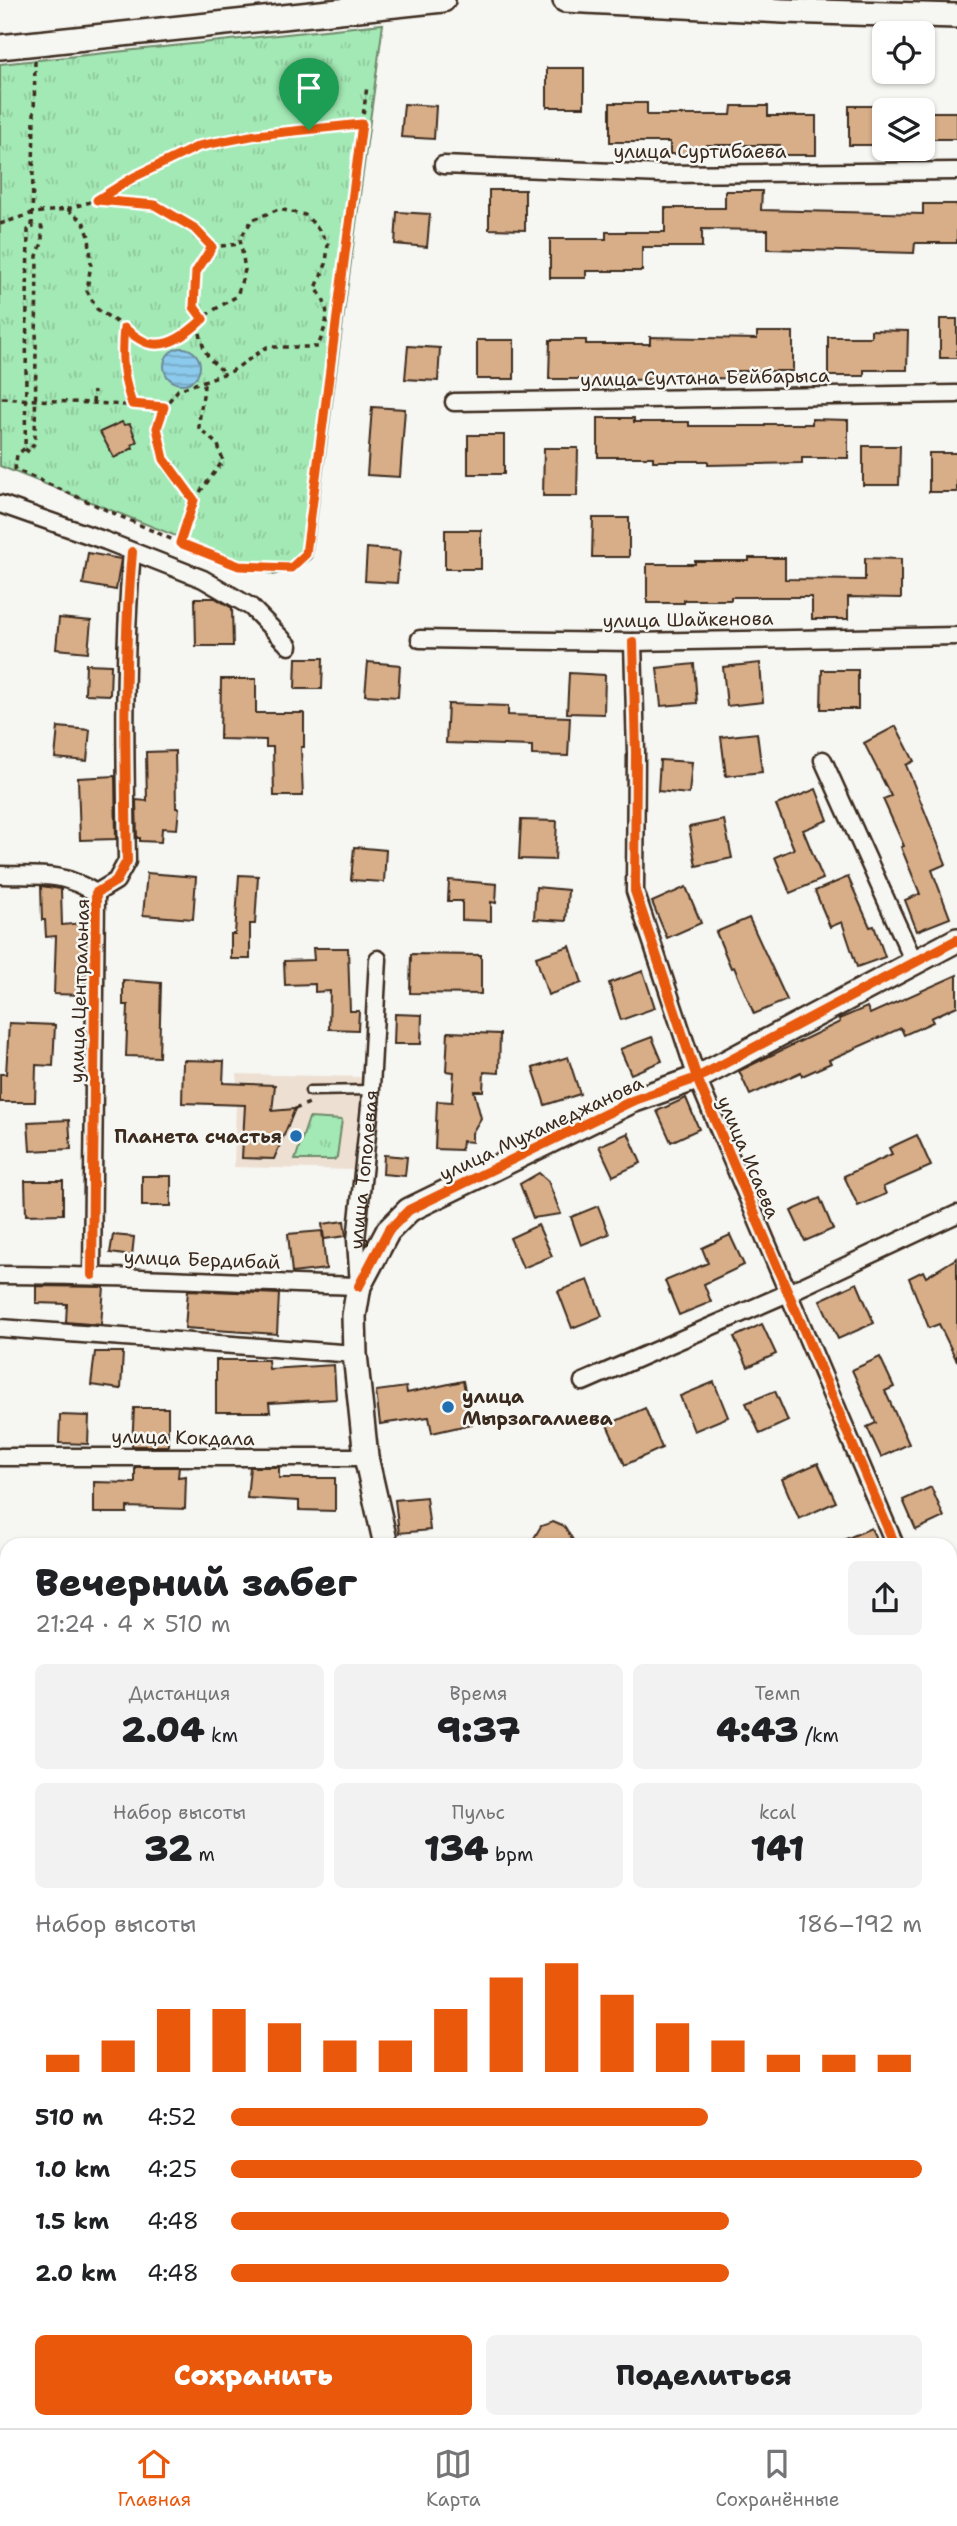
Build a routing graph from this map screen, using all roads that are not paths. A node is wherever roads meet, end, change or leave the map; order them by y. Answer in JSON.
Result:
{"nodes":[{"id":1,"x":443,"y":0,"type":"edge"},
{"id":2,"x":565,"y":0,"type":"edge"},
{"id":3,"x":783,"y":5,"type":"edge"},
{"id":4,"x":957,"y":16,"type":"edge"},
{"id":5,"x":0,"y":47,"type":"edge"},
{"id":6,"x":443,"y":165,"type":"dead end"},
{"id":7,"x":957,"y":171,"type":"edge"},
{"id":8,"x":957,"y":394,"type":"edge"},
{"id":9,"x":454,"y":402,"type":"dead end"},
{"id":10,"x":0,"y":505,"type":"edge"},
{"id":11,"x":132,"y":552,"type":"junction"},
{"id":12,"x":957,"y":636,"type":"edge"},
{"id":13,"x":420,"y":639,"type":"dead end"},
{"id":14,"x":633,"y":642,"type":"junction"},
{"id":15,"x":289,"y":646,"type":"dead end"},
{"id":16,"x":823,"y":760,"type":"dead end"},
{"id":17,"x":0,"y":875,"type":"edge"},
{"id":18,"x":96,"y":892,"type":"junction"},
{"id":19,"x":957,"y":940,"type":"edge"},
{"id":20,"x":378,"y":959,"type":"dead end"},
{"id":21,"x":914,"y":962,"type":"junction"},
{"id":22,"x":697,"y":1078,"type":"junction"},
{"id":23,"x":371,"y":1090,"type":"junction"},
{"id":24,"x":310,"y":1091,"type":"dead end"},
{"id":25,"x":957,"y":1214,"type":"edge"},
{"id":26,"x":0,"y":1275,"type":"edge"},
{"id":27,"x":92,"y":1275,"type":"junction"},
{"id":28,"x":359,"y":1286,"type":"junction"},
{"id":29,"x":788,"y":1293,"type":"junction"},
{"id":30,"x":0,"y":1328,"type":"edge"},
{"id":31,"x":355,"y":1354,"type":"junction"},
{"id":32,"x":583,"y":1382,"type":"dead end"},
{"id":33,"x":0,"y":1457,"type":"edge"},
{"id":34,"x":366,"y":1457,"type":"junction"},
{"id":35,"x":384,"y":1538,"type":"edge"},
{"id":36,"x":892,"y":1538,"type":"edge"}],
"edges":[{"from":1,"to":5,"type":"street"},
{"from":2,"to":3,"type":"street"},
{"from":3,"to":4,"type":"street"},
{"from":6,"to":7,"type":"street","name":"улица Суртибаева"},
{"from":8,"to":9,"type":"street","name":"улица Султана Бейбарыса"},
{"from":10,"to":11,"type":"street"},
{"from":11,"to":15,"type":"street"},
{"from":11,"to":18,"type":"street","name":"улица Центральная"},
{"from":12,"to":14,"type":"street","name":"улица Шайкенова"},
{"from":13,"to":14,"type":"street","name":"улица Шайкенова"},
{"from":14,"to":22,"type":"street","name":"улица Исаева"},
{"from":16,"to":21,"type":"street"},
{"from":17,"to":18,"type":"street"},
{"from":18,"to":27,"type":"street","name":"улица Центральная"},
{"from":19,"to":21,"type":"street","name":"улица Мухамеджанова"},
{"from":20,"to":23,"type":"street","name":"улица Тополевая"},
{"from":21,"to":22,"type":"street","name":"улица Мухамеджанова"},
{"from":22,"to":28,"type":"street","name":"улица Мухамеджанова"},
{"from":22,"to":29,"type":"street","name":"улица Исаева"},
{"from":23,"to":24,"type":"lane"},
{"from":23,"to":28,"type":"street","name":"улица Тополевая"},
{"from":25,"to":29,"type":"street"},
{"from":26,"to":27,"type":"street","name":"улица Бердибай"},
{"from":27,"to":28,"type":"street","name":"улица Бердибай"},
{"from":28,"to":31,"type":"street","name":"улица Тополевая"},
{"from":29,"to":32,"type":"street"},
{"from":29,"to":36,"type":"street","name":"улица Исаева"},
{"from":30,"to":31,"type":"street"},
{"from":31,"to":34,"type":"street","name":"улица Тополевая"},
{"from":33,"to":34,"type":"street","name":"улица Кокдала"},
{"from":34,"to":35,"type":"street","name":"улица Тополевая"}]}
